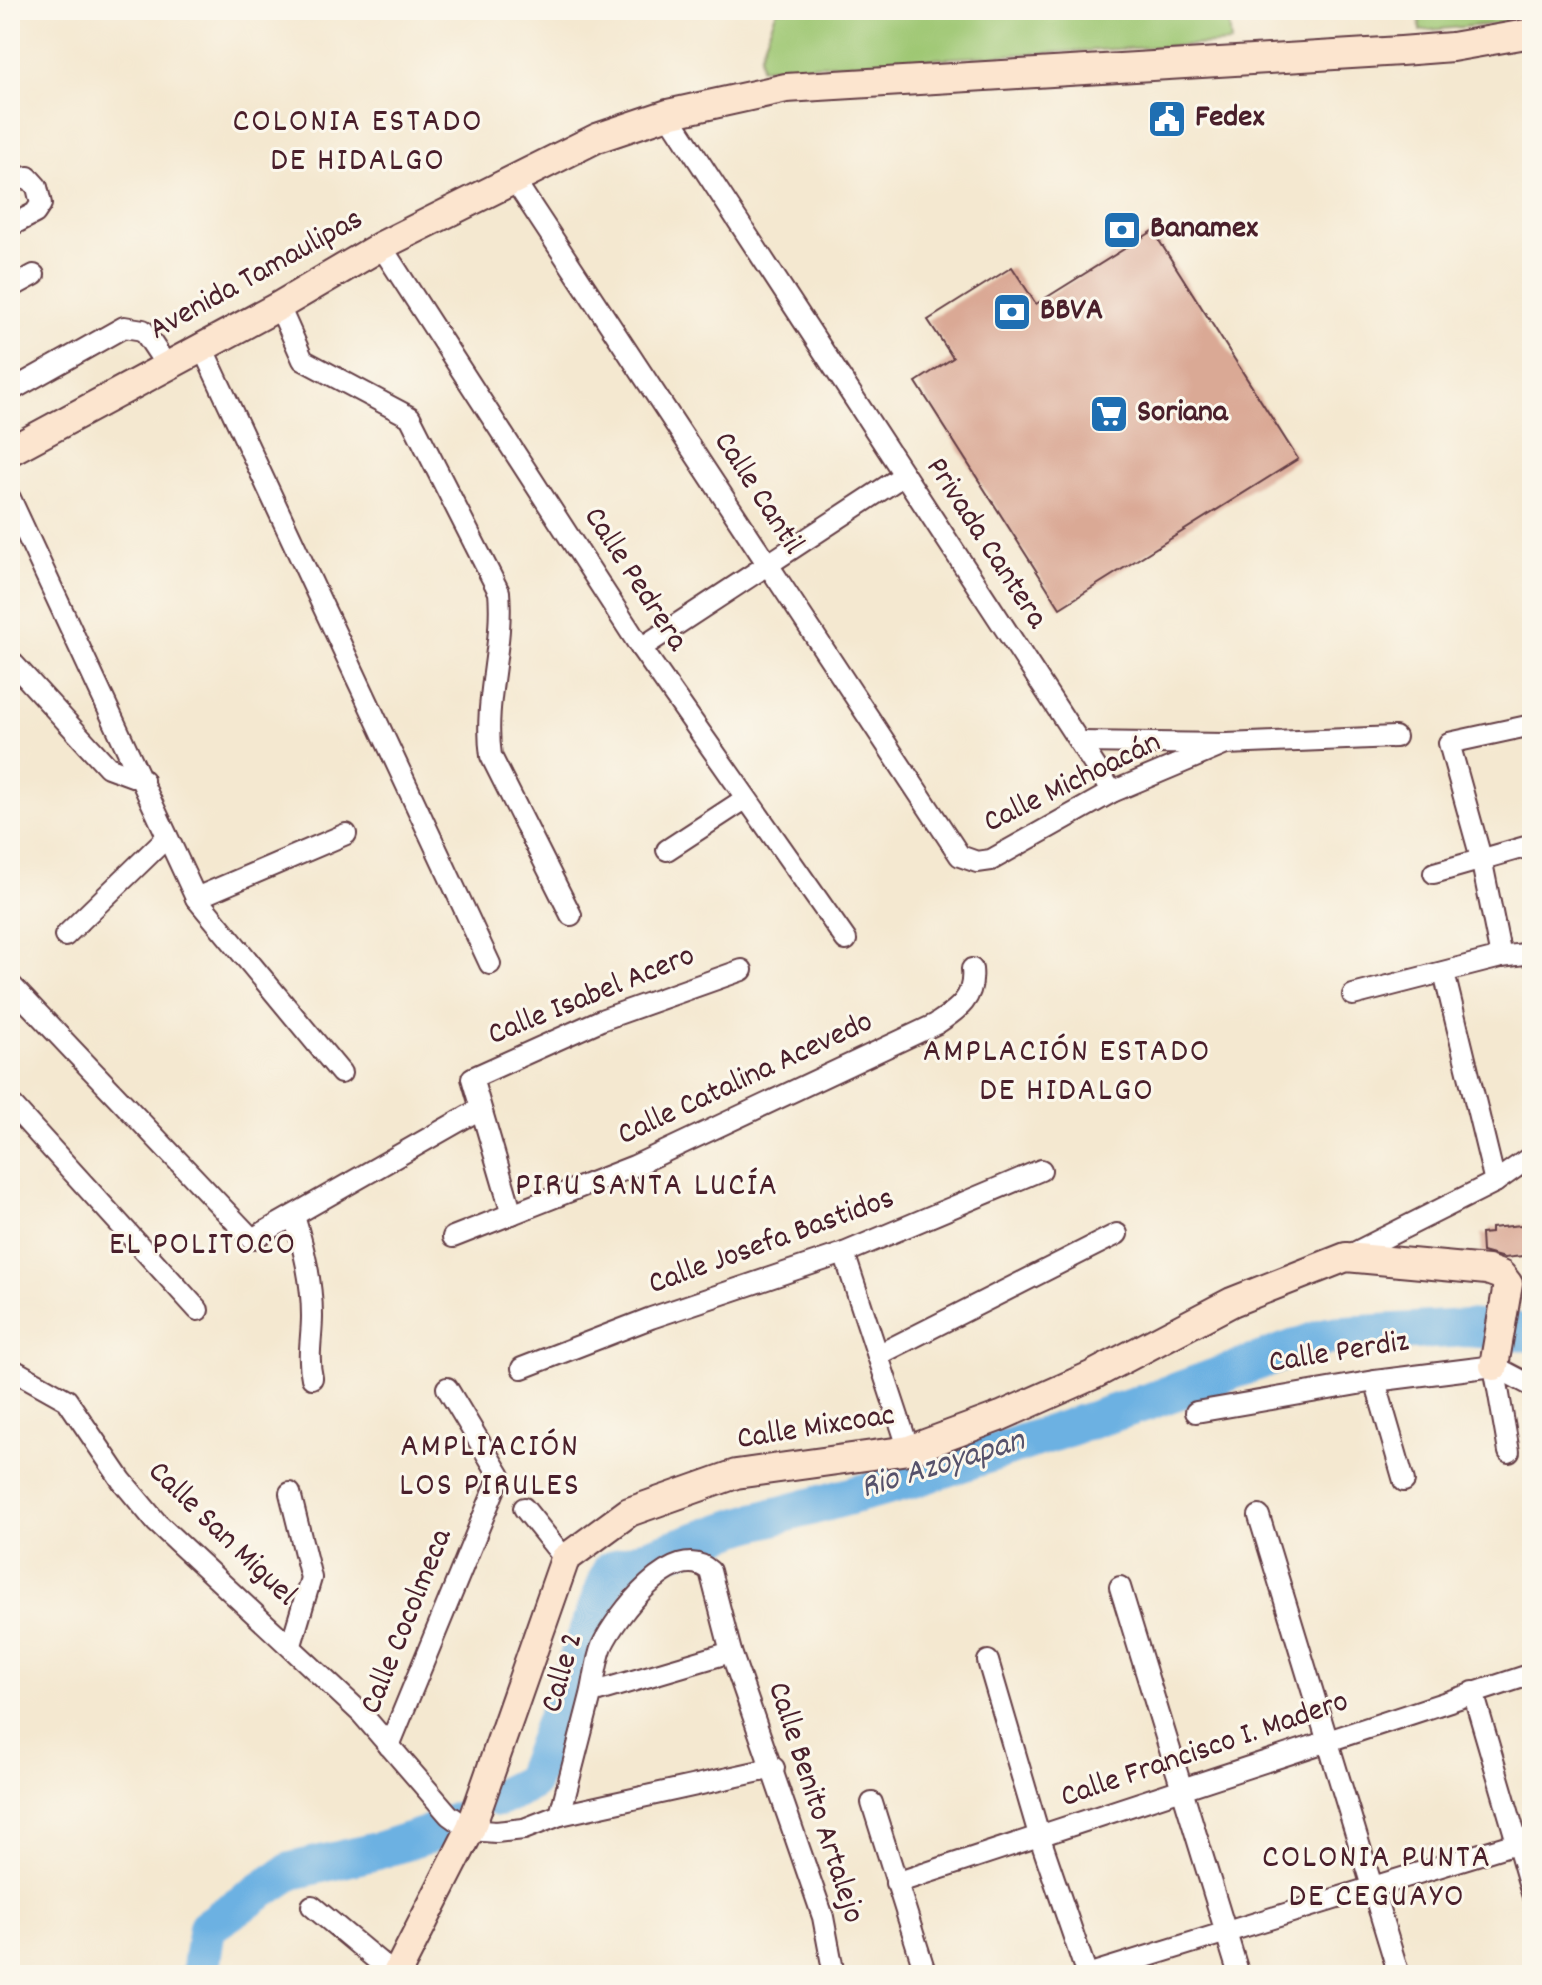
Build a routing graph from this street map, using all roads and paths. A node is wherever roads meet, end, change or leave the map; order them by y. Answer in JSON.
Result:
{"nodes":[{"id":1,"x":1532,"y":33,"type":"edge"},
{"id":2,"x":668,"y":114,"type":"junction"},
{"id":3,"x":513,"y":178,"type":"junction"},
{"id":4,"x":10,"y":181,"type":"edge"},
{"id":5,"x":10,"y":226,"type":"edge"},
{"id":6,"x":381,"y":246,"type":"junction"},
{"id":7,"x":34,"y":275,"type":"dead end"},
{"id":8,"x":10,"y":288,"type":"edge"},
{"id":9,"x":279,"y":306,"type":"junction"},
{"id":10,"x":202,"y":347,"type":"junction"},
{"id":11,"x":167,"y":366,"type":"junction"},
{"id":12,"x":10,"y":391,"type":"edge"},
{"id":13,"x":10,"y":451,"type":"edge"},
{"id":14,"x":904,"y":475,"type":"junction"},
{"id":15,"x":10,"y":498,"type":"edge"},
{"id":16,"x":767,"y":563,"type":"junction"},
{"id":17,"x":641,"y":648,"type":"junction"},
{"id":18,"x":10,"y":660,"type":"edge"},
{"id":19,"x":1532,"y":725,"type":"edge"},
{"id":20,"x":1395,"y":737,"type":"dead end"},
{"id":21,"x":1080,"y":742,"type":"junction"},
{"id":22,"x":1226,"y":744,"type":"junction"},
{"id":23,"x":143,"y":780,"type":"junction"},
{"id":24,"x":1112,"y":792,"type":"junction"},
{"id":25,"x":745,"y":799,"type":"junction"},
{"id":26,"x":346,"y":834,"type":"dead end"},
{"id":27,"x":167,"y":837,"type":"junction"},
{"id":28,"x":950,"y":843,"type":"joint"},
{"id":29,"x":1532,"y":845,"type":"edge"},
{"id":30,"x":667,"y":850,"type":"dead end"},
{"id":31,"x":1481,"y":858,"type":"junction"},
{"id":32,"x":1434,"y":873,"type":"dead end"},
{"id":33,"x":196,"y":898,"type":"junction"},
{"id":34,"x":571,"y":915,"type":"dead end"},
{"id":35,"x":65,"y":936,"type":"dead end"},
{"id":36,"x":846,"y":940,"type":"dead end"},
{"id":37,"x":1532,"y":953,"type":"edge"},
{"id":38,"x":1501,"y":957,"type":"junction"},
{"id":39,"x":490,"y":964,"type":"dead end"},
{"id":40,"x":972,"y":969,"type":"dead end"},
{"id":41,"x":742,"y":970,"type":"dead end"},
{"id":42,"x":1444,"y":973,"type":"junction"},
{"id":43,"x":10,"y":984,"type":"edge"},
{"id":44,"x":1353,"y":995,"type":"dead end"},
{"id":45,"x":341,"y":1073,"type":"dead end"},
{"id":46,"x":10,"y":1103,"type":"edge"},
{"id":47,"x":480,"y":1109,"type":"junction"},
{"id":48,"x":1532,"y":1156,"type":"edge"},
{"id":49,"x":1041,"y":1170,"type":"dead end"},
{"id":50,"x":1495,"y":1182,"type":"junction"},
{"id":51,"x":512,"y":1214,"type":"junction"},
{"id":52,"x":294,"y":1216,"type":"junction"},
{"id":53,"x":1117,"y":1234,"type":"dead end"},
{"id":54,"x":453,"y":1237,"type":"dead end"},
{"id":55,"x":844,"y":1253,"type":"junction"},
{"id":56,"x":1346,"y":1257,"type":"junction"},
{"id":57,"x":198,"y":1310,"type":"dead end"},
{"id":58,"x":878,"y":1355,"type":"junction"},
{"id":59,"x":1494,"y":1366,"type":"junction"},
{"id":60,"x":10,"y":1368,"type":"edge"},
{"id":61,"x":522,"y":1368,"type":"dead end"},
{"id":62,"x":312,"y":1378,"type":"dead end"},
{"id":63,"x":1375,"y":1381,"type":"junction"},
{"id":64,"x":1532,"y":1386,"type":"edge"},
{"id":65,"x":447,"y":1388,"type":"dead end"},
{"id":66,"x":1196,"y":1412,"type":"dead end"},
{"id":67,"x":909,"y":1450,"type":"junction"},
{"id":68,"x":1509,"y":1452,"type":"dead end"},
{"id":69,"x":1404,"y":1481,"type":"dead end"},
{"id":70,"x":290,"y":1493,"type":"dead end"},
{"id":71,"x":524,"y":1508,"type":"dead end"},
{"id":72,"x":1259,"y":1516,"type":"dead end"},
{"id":73,"x":565,"y":1559,"type":"junction"},
{"id":74,"x":710,"y":1571,"type":"joint"},
{"id":75,"x":1120,"y":1587,"type":"dead end"},
{"id":76,"x":291,"y":1645,"type":"junction"},
{"id":77,"x":731,"y":1652,"type":"junction"},
{"id":78,"x":988,"y":1661,"type":"dead end"},
{"id":79,"x":1532,"y":1674,"type":"edge"},
{"id":80,"x":1473,"y":1692,"type":"junction"},
{"id":81,"x":592,"y":1693,"type":"junction"},
{"id":82,"x":1330,"y":1741,"type":"junction"},
{"id":83,"x":389,"y":1746,"type":"junction"},
{"id":84,"x":774,"y":1768,"type":"junction"},
{"id":85,"x":1184,"y":1790,"type":"junction"},
{"id":86,"x":872,"y":1803,"type":"dead end"},
{"id":87,"x":560,"y":1815,"type":"junction"},
{"id":88,"x":470,"y":1830,"type":"junction"},
{"id":89,"x":1040,"y":1838,"type":"junction"},
{"id":90,"x":1516,"y":1843,"type":"junction"},
{"id":91,"x":896,"y":1883,"type":"junction"},
{"id":92,"x":1374,"y":1888,"type":"junction"},
{"id":93,"x":1532,"y":1893,"type":"edge"},
{"id":94,"x":312,"y":1906,"type":"dead end"},
{"id":95,"x":1226,"y":1935,"type":"junction"},
{"id":96,"x":396,"y":1975,"type":"edge"},
{"id":97,"x":834,"y":1975,"type":"edge"},
{"id":98,"x":926,"y":1975,"type":"edge"},
{"id":99,"x":1087,"y":1975,"type":"edge"},
{"id":100,"x":1239,"y":1975,"type":"edge"},
{"id":101,"x":1399,"y":1975,"type":"edge"}],
"edges":[{"from":1,"to":2,"type":"street","name":"Avenida Tamaulipas"},
{"from":2,"to":3,"type":"street","name":"Avenida Tamaulipas"},
{"from":2,"to":14,"type":"street","name":"Privada Cantera"},
{"from":3,"to":6,"type":"street","name":"Avenida Tamaulipas"},
{"from":3,"to":16,"type":"street","name":"Calle Cantil"},
{"from":4,"to":5,"type":"street"},
{"from":6,"to":9,"type":"street","name":"Avenida Tamaulipas"},
{"from":6,"to":17,"type":"street","name":"Calle Pedrera"},
{"from":7,"to":8,"type":"street"},
{"from":9,"to":10,"type":"street","name":"Avenida Tamaulipas"},
{"from":9,"to":34,"type":"street"},
{"from":10,"to":11,"type":"street","name":"Avenida Tamaulipas"},
{"from":10,"to":39,"type":"street"},
{"from":11,"to":12,"type":"street"},
{"from":11,"to":13,"type":"street","name":"Avenida Tamaulipas"},
{"from":14,"to":16,"type":"street"},
{"from":14,"to":21,"type":"street","name":"Privada Cantera"},
{"from":15,"to":23,"type":"street"},
{"from":16,"to":17,"type":"street"},
{"from":16,"to":28,"type":"street","name":"Calle Cantil"},
{"from":17,"to":25,"type":"street","name":"Calle Pedrera"},
{"from":18,"to":23,"type":"street"},
{"from":19,"to":31,"type":"street"},
{"from":20,"to":22,"type":"street"},
{"from":21,"to":22,"type":"street"},
{"from":21,"to":24,"type":"street","name":"Privada Cantera"},
{"from":22,"to":24,"type":"street","name":"Calle Michoacán"},
{"from":23,"to":27,"type":"street"},
{"from":24,"to":28,"type":"street","name":"Calle Michoacán"},
{"from":25,"to":30,"type":"street"},
{"from":25,"to":36,"type":"street","name":"Calle Pedrera"},
{"from":26,"to":33,"type":"street"},
{"from":27,"to":33,"type":"street"},
{"from":27,"to":35,"type":"street"},
{"from":29,"to":31,"type":"street"},
{"from":31,"to":32,"type":"street"},
{"from":31,"to":38,"type":"street"},
{"from":33,"to":45,"type":"street"},
{"from":37,"to":38,"type":"street"},
{"from":38,"to":42,"type":"street"},
{"from":40,"to":51,"type":"street","name":"Calle Catalina Acevedo"},
{"from":41,"to":47,"type":"street","name":"Calle Isabel Acero"},
{"from":42,"to":44,"type":"street"},
{"from":42,"to":50,"type":"street"},
{"from":43,"to":52,"type":"street"},
{"from":46,"to":57,"type":"street"},
{"from":47,"to":51,"type":"street"},
{"from":47,"to":52,"type":"street"},
{"from":48,"to":50,"type":"street"},
{"from":49,"to":55,"type":"street","name":"Calle Josefa Bastidos"},
{"from":50,"to":56,"type":"street"},
{"from":51,"to":54,"type":"street","name":"Calle Catalina Acevedo"},
{"from":52,"to":62,"type":"street"},
{"from":53,"to":58,"type":"street"},
{"from":55,"to":58,"type":"street"},
{"from":55,"to":61,"type":"street","name":"Calle Josefa Bastidos"},
{"from":56,"to":59,"type":"street"},
{"from":56,"to":67,"type":"street","name":"Calle Mixcoac"},
{"from":58,"to":67,"type":"street"},
{"from":59,"to":63,"type":"street","name":"Calle Perdiz"},
{"from":59,"to":64,"type":"street"},
{"from":59,"to":68,"type":"street"},
{"from":60,"to":76,"type":"street","name":"Calle San Miguel"},
{"from":63,"to":66,"type":"street","name":"Calle Perdiz"},
{"from":63,"to":69,"type":"street"},
{"from":65,"to":83,"type":"street","name":"Calle Cocolmeca"},
{"from":67,"to":73,"type":"street","name":"Calle Mixcoac"},
{"from":70,"to":76,"type":"street","name":"Calle San Miguel"},
{"from":71,"to":73,"type":"street"},
{"from":72,"to":82,"type":"street"},
{"from":73,"to":88,"type":"street"},
{"from":74,"to":77,"type":"street","name":"Calle Benito Artalejo"},
{"from":74,"to":81,"type":"street","name":"Calle 2"},
{"from":75,"to":85,"type":"street"},
{"from":76,"to":83,"type":"street","name":"Calle San Miguel"},
{"from":77,"to":81,"type":"street","name":"Calle Benito Artalejo"},
{"from":77,"to":84,"type":"street","name":"Calle Benito Artalejo"},
{"from":78,"to":89,"type":"street"},
{"from":79,"to":80,"type":"street","name":"Calle Francisco I. Madero"},
{"from":80,"to":82,"type":"street","name":"Calle Francisco I. Madero"},
{"from":80,"to":90,"type":"street"},
{"from":81,"to":87,"type":"street","name":"Calle 2"},
{"from":82,"to":85,"type":"street","name":"Calle Francisco I. Madero"},
{"from":82,"to":92,"type":"street"},
{"from":83,"to":88,"type":"street","name":"Calle San Miguel"},
{"from":84,"to":87,"type":"street"},
{"from":84,"to":97,"type":"street","name":"Calle Benito Artalejo"},
{"from":85,"to":89,"type":"street","name":"Calle Francisco I. Madero"},
{"from":85,"to":95,"type":"street"},
{"from":86,"to":91,"type":"street"},
{"from":87,"to":88,"type":"street"},
{"from":88,"to":96,"type":"street"},
{"from":89,"to":91,"type":"street","name":"Calle Francisco I. Madero"},
{"from":89,"to":99,"type":"street"},
{"from":90,"to":92,"type":"street"},
{"from":90,"to":93,"type":"street"},
{"from":91,"to":98,"type":"street"},
{"from":92,"to":95,"type":"street"},
{"from":92,"to":101,"type":"street"},
{"from":94,"to":96,"type":"street"},
{"from":95,"to":99,"type":"street"},
{"from":95,"to":100,"type":"street"}]}
